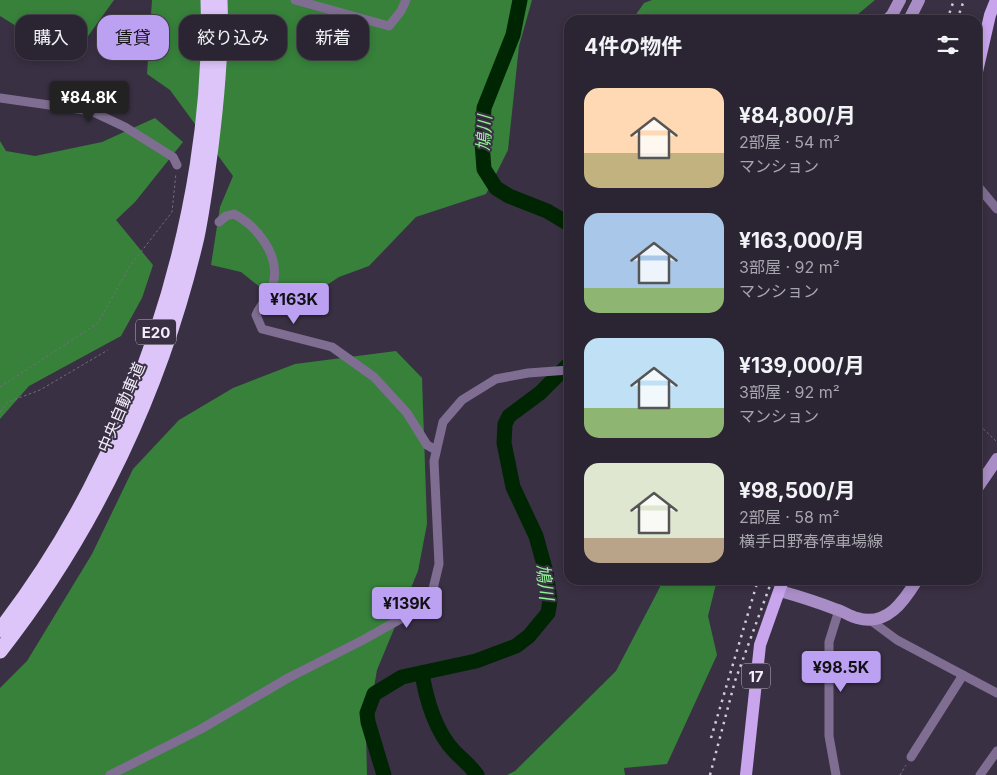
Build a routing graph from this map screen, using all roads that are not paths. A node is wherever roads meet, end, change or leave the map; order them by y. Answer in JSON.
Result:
{"nodes":[{"id":1,"x":208,"y":0,"type":"edge"},
{"id":2,"x":220,"y":0,"type":"edge"},
{"id":3,"x":295,"y":0,"type":"edge"},
{"id":4,"x":406,"y":0,"type":"edge"},
{"id":5,"x":900,"y":0,"type":"edge"},
{"id":6,"x":919,"y":0,"type":"edge"},
{"id":7,"x":996,"y":0,"type":"edge"},
{"id":8,"x":892,"y":15,"type":"edge"},
{"id":9,"x":912,"y":15,"type":"edge"},
{"id":10,"x":982,"y":50,"type":"edge"},
{"id":11,"x":0,"y":98,"type":"edge"},
{"id":12,"x":177,"y":165,"type":"road end"},
{"id":13,"x":982,"y":191,"type":"edge"},
{"id":14,"x":997,"y":209,"type":"edge"},
{"id":15,"x":219,"y":222,"type":"dead end"},
{"id":16,"x":564,"y":370,"type":"edge"},
{"id":17,"x":436,"y":450,"type":"junction"},
{"id":18,"x":997,"y":459,"type":"edge"},
{"id":19,"x":982,"y":481,"type":"edge"},
{"id":20,"x":782,"y":585,"type":"edge"},
{"id":21,"x":914,"y":585,"type":"edge"},
{"id":22,"x":838,"y":610,"type":"junction"},
{"id":23,"x":870,"y":620,"type":"junction"},
{"id":24,"x":0,"y":630,"type":"edge"},
{"id":25,"x":0,"y":651,"type":"edge"},
{"id":26,"x":963,"y":675,"type":"junction"},
{"id":27,"x":997,"y":694,"type":"edge"},
{"id":28,"x":997,"y":751,"type":"edge"},
{"id":29,"x":911,"y":757,"type":"road end"},
{"id":30,"x":110,"y":775,"type":"edge"},
{"id":31,"x":746,"y":775,"type":"edge"},
{"id":32,"x":836,"y":775,"type":"edge"},
{"id":33,"x":980,"y":775,"type":"edge"}],
"edges":[{"from":1,"to":24,"type":"highway","name":"中央自動車道","number":"E20"},
{"from":2,"to":25,"type":"highway","name":"中央自動車道","number":"E20"},
{"from":3,"to":4,"type":"street"},
{"from":5,"to":8,"type":"main road"},
{"from":6,"to":9,"type":"main road"},
{"from":7,"to":10,"type":"main road"},
{"from":11,"to":12,"type":"street"},
{"from":13,"to":14,"type":"street"},
{"from":15,"to":17,"type":"street"},
{"from":16,"to":17,"type":"street"},
{"from":17,"to":30,"type":"street"},
{"from":18,"to":19,"type":"main road"},
{"from":20,"to":22,"type":"main road"},
{"from":20,"to":31,"type":"main road","number":"17"},
{"from":21,"to":23,"type":"main road"},
{"from":22,"to":23,"type":"main road"},
{"from":22,"to":32,"type":"street"},
{"from":23,"to":26,"type":"street"},
{"from":26,"to":27,"type":"street"},
{"from":26,"to":29,"type":"street"},
{"from":28,"to":33,"type":"street"}]}
